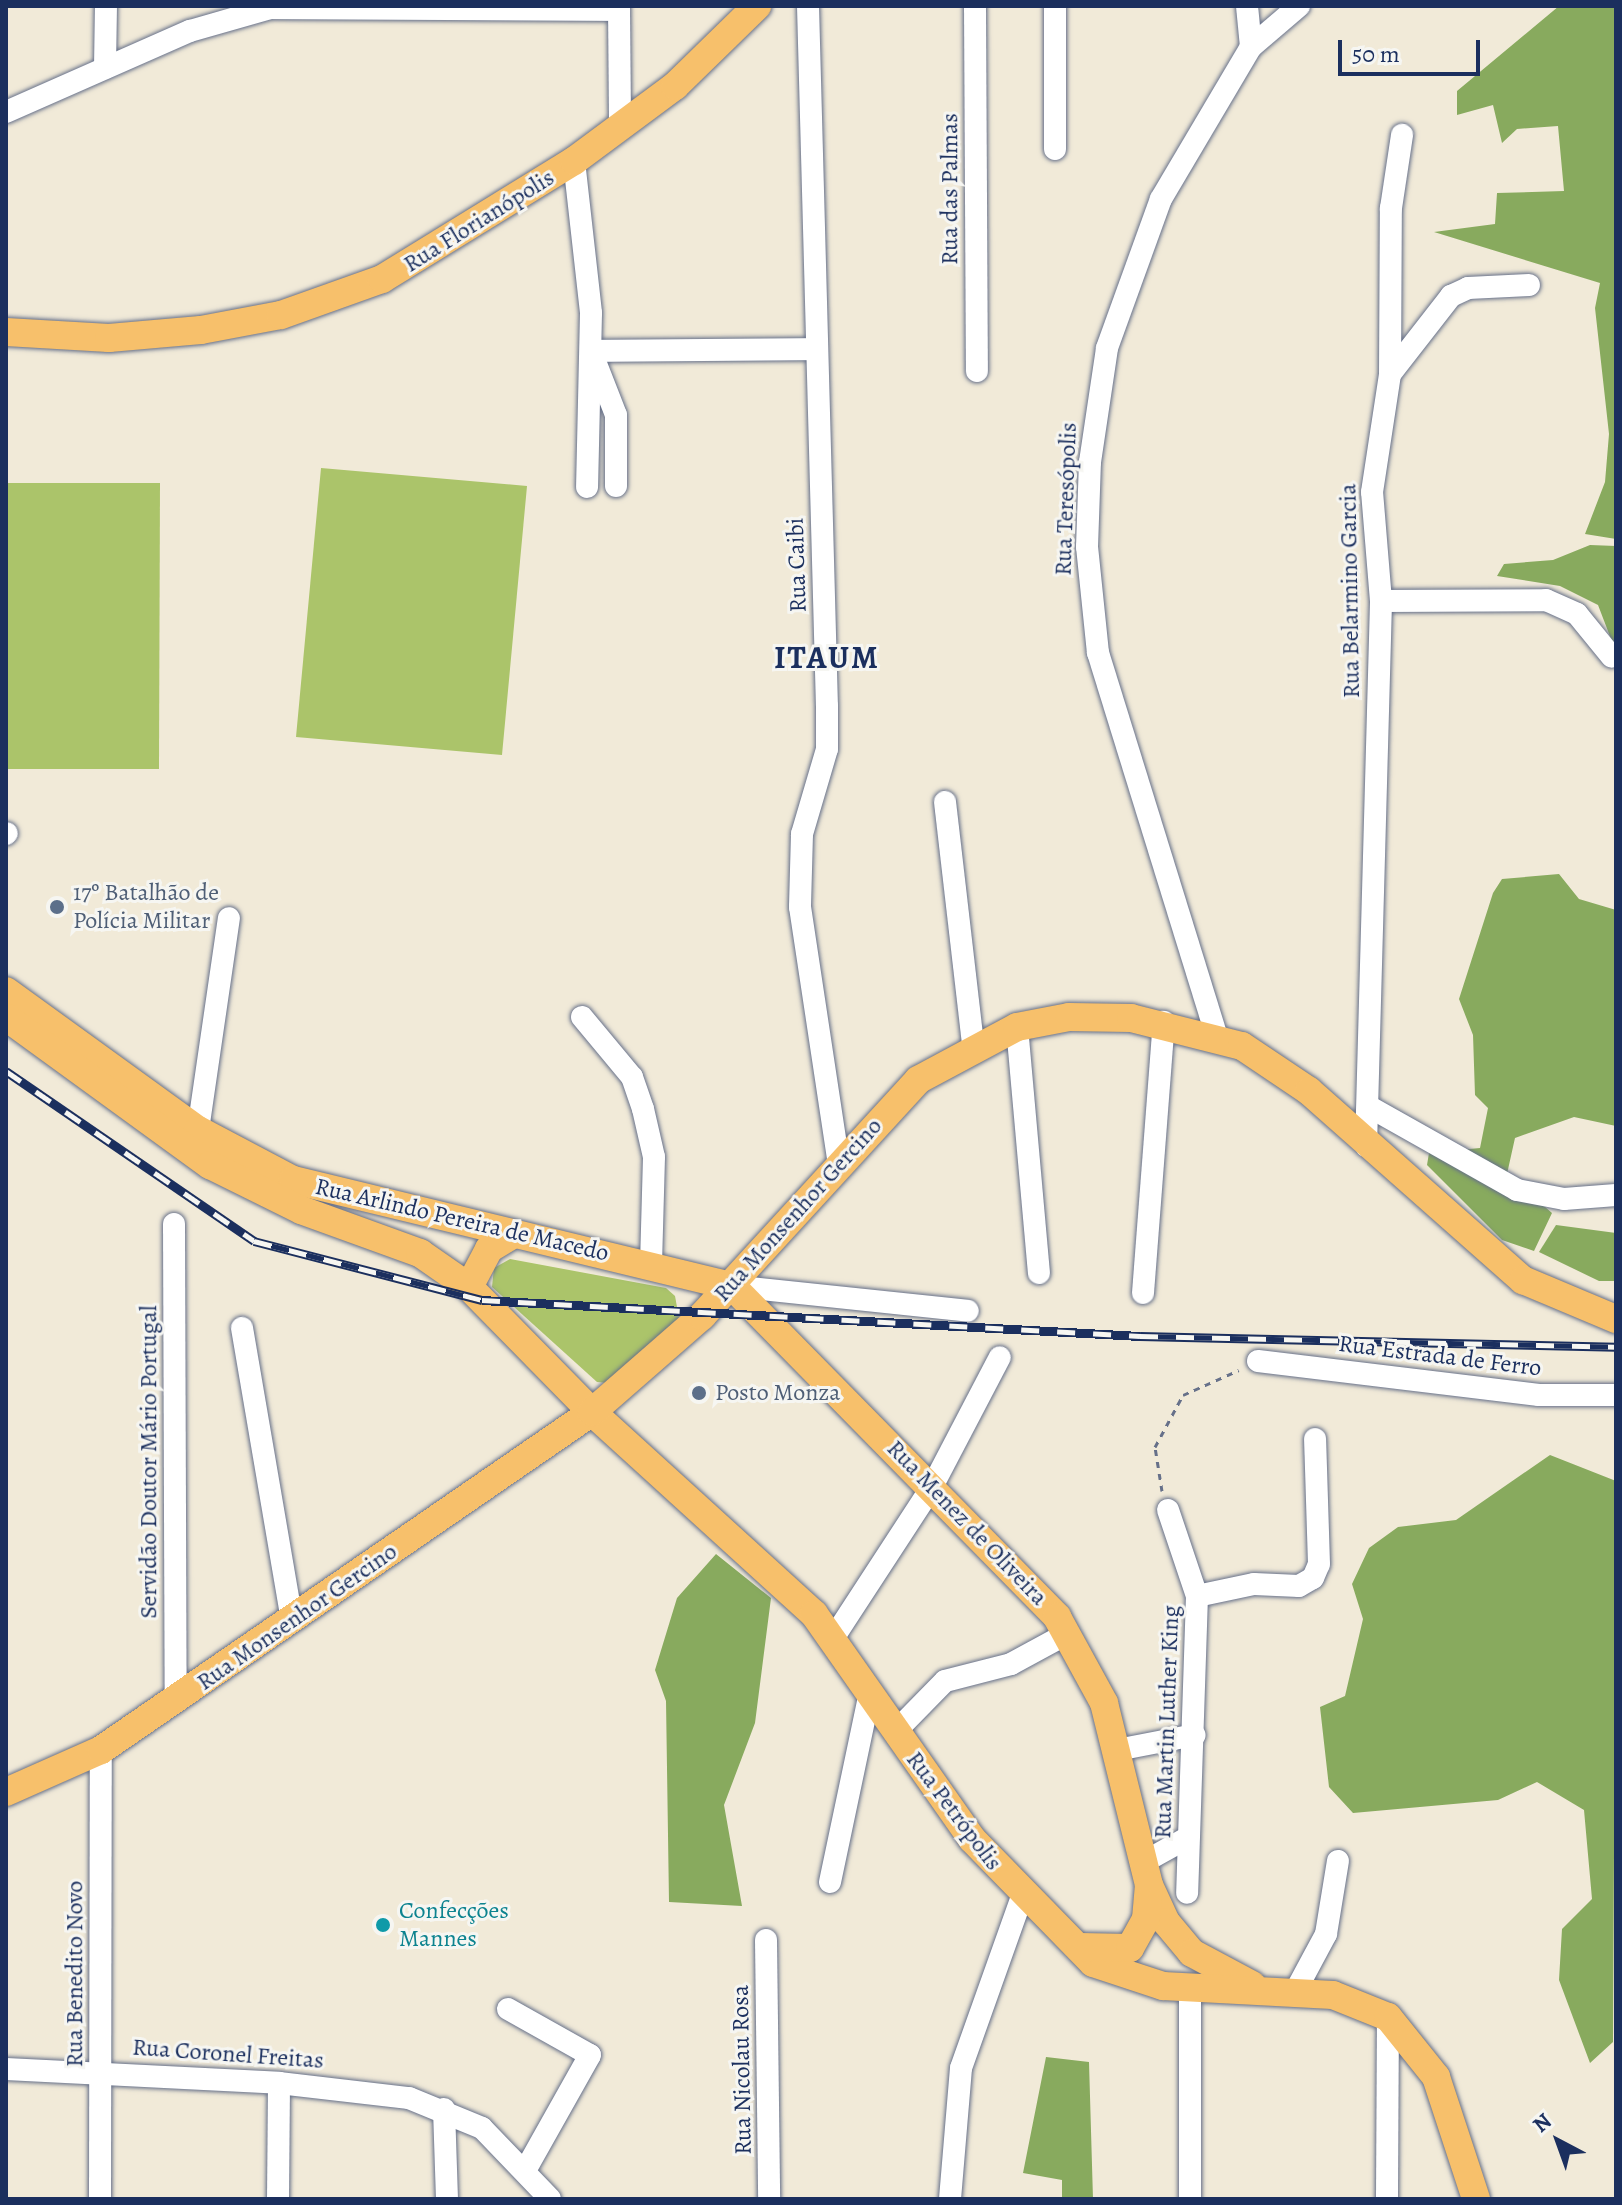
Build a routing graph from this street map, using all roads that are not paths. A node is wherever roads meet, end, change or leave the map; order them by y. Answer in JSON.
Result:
{"nodes":[{"id":1,"x":106,"y":6,"type":"edge"},
{"id":2,"x":757,"y":6,"type":"edge"},
{"id":3,"x":808,"y":6,"type":"edge"},
{"id":4,"x":975,"y":6,"type":"edge"},
{"id":5,"x":1055,"y":6,"type":"edge"},
{"id":6,"x":1247,"y":6,"type":"edge"},
{"id":7,"x":1299,"y":6,"type":"edge"},
{"id":8,"x":300,"y":7,"type":"edge"},
{"id":9,"x":619,"y":8,"type":"edge"},
{"id":10,"x":1251,"y":47,"type":"junction"},
{"id":11,"x":105,"y":68,"type":"junction"},
{"id":12,"x":6,"y":112,"type":"edge"},
{"id":13,"x":620,"y":128,"type":"junction"},
{"id":14,"x":1402,"y":135,"type":"dead end"},
{"id":15,"x":1055,"y":149,"type":"dead end"},
{"id":16,"x":574,"y":161,"type":"junction"},
{"id":17,"x":1529,"y":285,"type":"dead end"},
{"id":18,"x":6,"y":332,"type":"edge"},
{"id":19,"x":817,"y":349,"type":"junction"},
{"id":20,"x":591,"y":351,"type":"junction"},
{"id":21,"x":977,"y":371,"type":"dead end"},
{"id":22,"x":1390,"y":374,"type":"junction"},
{"id":23,"x":616,"y":486,"type":"dead end"},
{"id":24,"x":587,"y":487,"type":"dead end"},
{"id":25,"x":1381,"y":601,"type":"junction"},
{"id":26,"x":1612,"y":657,"type":"dead end"},
{"id":27,"x":945,"y":802,"type":"dead end"},
{"id":28,"x":229,"y":918,"type":"dead end"},
{"id":29,"x":6,"y":991,"type":"edge"},
{"id":30,"x":6,"y":1017,"type":"edge"},
{"id":31,"x":582,"y":1017,"type":"dead end"},
{"id":32,"x":1164,"y":1022,"type":"junction"},
{"id":33,"x":1017,"y":1027,"type":"junction"},
{"id":34,"x":1216,"y":1034,"type":"junction"},
{"id":35,"x":973,"y":1045,"type":"junction"},
{"id":36,"x":1368,"y":1106,"type":"junction"},
{"id":37,"x":198,"y":1130,"type":"junction"},
{"id":38,"x":1366,"y":1146,"type":"junction"},
{"id":39,"x":839,"y":1164,"type":"junction"},
{"id":40,"x":1616,"y":1195,"type":"edge"},
{"id":41,"x":174,"y":1224,"type":"dead end"},
{"id":42,"x":511,"y":1236,"type":"junction"},
{"id":43,"x":768,"y":1244,"type":"junction"},
{"id":44,"x":651,"y":1263,"type":"junction"},
{"id":45,"x":1039,"y":1273,"type":"dead end"},
{"id":46,"x":732,"y":1286,"type":"junction"},
{"id":47,"x":469,"y":1287,"type":"junction"},
{"id":48,"x":1143,"y":1293,"type":"dead end"},
{"id":49,"x":968,"y":1311,"type":"dead end"},
{"id":50,"x":1616,"y":1319,"type":"edge"},
{"id":51,"x":242,"y":1328,"type":"dead end"},
{"id":52,"x":1000,"y":1357,"type":"dead end"},
{"id":53,"x":1258,"y":1361,"type":"road end"},
{"id":54,"x":1616,"y":1395,"type":"edge"},
{"id":55,"x":592,"y":1412,"type":"junction"},
{"id":56,"x":1315,"y":1439,"type":"dead end"},
{"id":57,"x":933,"y":1485,"type":"junction"},
{"id":58,"x":1168,"y":1510,"type":"road end"},
{"id":59,"x":1197,"y":1596,"type":"junction"},
{"id":60,"x":292,"y":1621,"type":"junction"},
{"id":61,"x":1068,"y":1633,"type":"junction"},
{"id":62,"x":834,"y":1637,"type":"junction"},
{"id":63,"x":870,"y":1693,"type":"junction"},
{"id":64,"x":176,"y":1701,"type":"junction"},
{"id":65,"x":895,"y":1732,"type":"junction"},
{"id":66,"x":1195,"y":1735,"type":"junction"},
{"id":67,"x":101,"y":1750,"type":"junction"},
{"id":68,"x":1117,"y":1750,"type":"junction"},
{"id":69,"x":6,"y":1792,"type":"edge"},
{"id":70,"x":1189,"y":1837,"type":"junction"},
{"id":71,"x":1338,"y":1861,"type":"dead end"},
{"id":72,"x":1146,"y":1873,"type":"junction"},
{"id":73,"x":830,"y":1882,"type":"dead end"},
{"id":74,"x":1187,"y":1893,"type":"dead end"},
{"id":75,"x":1022,"y":1897,"type":"junction"},
{"id":76,"x":766,"y":1940,"type":"dead end"},
{"id":77,"x":1067,"y":1943,"type":"junction"},
{"id":78,"x":1190,"y":1988,"type":"junction"},
{"id":79,"x":1260,"y":1989,"type":"junction"},
{"id":80,"x":1296,"y":1990,"type":"junction"},
{"id":81,"x":508,"y":2009,"type":"dead end"},
{"id":82,"x":1388,"y":2017,"type":"junction"},
{"id":83,"x":6,"y":2069,"type":"edge"},
{"id":84,"x":100,"y":2071,"type":"junction"},
{"id":85,"x":279,"y":2083,"type":"junction"},
{"id":86,"x":444,"y":2109,"type":"junction"},
{"id":87,"x":525,"y":2171,"type":"junction"},
{"id":88,"x":100,"y":2199,"type":"edge"},
{"id":89,"x":278,"y":2199,"type":"edge"},
{"id":90,"x":447,"y":2199,"type":"edge"},
{"id":91,"x":550,"y":2199,"type":"edge"},
{"id":92,"x":769,"y":2199,"type":"edge"},
{"id":93,"x":950,"y":2199,"type":"edge"},
{"id":94,"x":1190,"y":2199,"type":"edge"},
{"id":95,"x":1387,"y":2199,"type":"edge"},
{"id":96,"x":1476,"y":2199,"type":"edge"}],
"edges":[{"from":1,"to":11,"type":"street"},
{"from":2,"to":13,"type":"main road","name":"Rua Florianópolis"},
{"from":3,"to":19,"type":"street","name":"Rua Caibi"},
{"from":4,"to":21,"type":"street","name":"Rua das Palmas"},
{"from":5,"to":15,"type":"street"},
{"from":6,"to":10,"type":"street"},
{"from":7,"to":10,"type":"street","name":"Rua Teresópolis"},
{"from":8,"to":9,"type":"street"},
{"from":8,"to":11,"type":"street"},
{"from":9,"to":13,"type":"street"},
{"from":10,"to":34,"type":"street","name":"Rua Teresópolis"},
{"from":11,"to":12,"type":"street"},
{"from":13,"to":16,"type":"main road","name":"Rua Florianópolis"},
{"from":14,"to":22,"type":"street","name":"Rua Belarmino Garcia"},
{"from":16,"to":18,"type":"main road","name":"Rua Florianópolis"},
{"from":16,"to":20,"type":"street"},
{"from":17,"to":22,"type":"street"},
{"from":19,"to":20,"type":"street"},
{"from":19,"to":39,"type":"street","name":"Rua Caibi"},
{"from":20,"to":23,"type":"street"},
{"from":20,"to":24,"type":"street"},
{"from":22,"to":25,"type":"street","name":"Rua Belarmino Garcia"},
{"from":25,"to":26,"type":"street"},
{"from":25,"to":36,"type":"street","name":"Rua Belarmino Garcia"},
{"from":27,"to":35,"type":"street"},
{"from":28,"to":37,"type":"street"},
{"from":29,"to":37,"type":"main road","name":"Rua Arlindo Pereira de Macedo"},
{"from":30,"to":47,"type":"main road","name":"Rua Arlindo Pereira de Macedo"},
{"from":31,"to":44,"type":"street"},
{"from":32,"to":33,"type":"main road","name":"Rua Monsenhor Gercino"},
{"from":32,"to":34,"type":"main road","name":"Rua Monsenhor Gercino"},
{"from":32,"to":48,"type":"street"},
{"from":33,"to":35,"type":"main road","name":"Rua Monsenhor Gercino"},
{"from":33,"to":45,"type":"street"},
{"from":34,"to":38,"type":"main road","name":"Rua Monsenhor Gercino"},
{"from":35,"to":39,"type":"main road","name":"Rua Monsenhor Gercino"},
{"from":36,"to":38,"type":"street","name":"Rua Belarmino Garcia"},
{"from":36,"to":40,"type":"street"},
{"from":37,"to":42,"type":"main road","name":"Rua Arlindo Pereira de Macedo"},
{"from":38,"to":50,"type":"main road","name":"Rua Monsenhor Gercino"},
{"from":39,"to":43,"type":"main road","name":"Rua Monsenhor Gercino"},
{"from":41,"to":64,"type":"street","name":"Servidão Doutor Mário Portugal"},
{"from":42,"to":44,"type":"main road","name":"Rua Arlindo Pereira de Macedo"},
{"from":42,"to":47,"type":"main road"},
{"from":43,"to":44,"type":"main road"},
{"from":43,"to":46,"type":"main road","name":"Rua Monsenhor Gercino"},
{"from":44,"to":46,"type":"main road","name":"Rua Arlindo Pereira de Macedo"},
{"from":46,"to":49,"type":"street"},
{"from":46,"to":55,"type":"main road","name":"Rua Monsenhor Gercino"},
{"from":46,"to":57,"type":"main road","name":"Rua Menez de Oliveira"},
{"from":47,"to":55,"type":"main road","name":"Rua Petrópolis"},
{"from":51,"to":60,"type":"street"},
{"from":52,"to":57,"type":"street"},
{"from":53,"to":54,"type":"street","name":"Rua Estrada de Ferro"},
{"from":55,"to":60,"type":"main road","name":"Rua Monsenhor Gercino"},
{"from":55,"to":62,"type":"main road","name":"Rua Petrópolis"},
{"from":56,"to":59,"type":"street"},
{"from":57,"to":61,"type":"main road","name":"Rua Menez de Oliveira"},
{"from":57,"to":62,"type":"street"},
{"from":58,"to":59,"type":"street","name":"Rua Martin Luther King"},
{"from":59,"to":66,"type":"street","name":"Rua Martin Luther King"},
{"from":60,"to":64,"type":"main road","name":"Rua Monsenhor Gercino"},
{"from":61,"to":65,"type":"street"},
{"from":61,"to":68,"type":"main road","name":"Rua Menez de Oliveira"},
{"from":62,"to":63,"type":"main road","name":"Rua Petrópolis"},
{"from":63,"to":65,"type":"main road","name":"Rua Petrópolis"},
{"from":63,"to":73,"type":"street"},
{"from":64,"to":67,"type":"main road","name":"Rua Monsenhor Gercino"},
{"from":65,"to":75,"type":"main road","name":"Rua Petrópolis"},
{"from":66,"to":68,"type":"street"},
{"from":66,"to":70,"type":"street","name":"Rua Martin Luther King"},
{"from":67,"to":69,"type":"main road","name":"Rua Monsenhor Gercino"},
{"from":67,"to":84,"type":"street","name":"Rua Benedito Novo"},
{"from":68,"to":72,"type":"main road","name":"Rua Menez de Oliveira"},
{"from":70,"to":72,"type":"street"},
{"from":70,"to":74,"type":"street","name":"Rua Martin Luther King"},
{"from":71,"to":80,"type":"street"},
{"from":72,"to":77,"type":"main road"},
{"from":72,"to":79,"type":"main road","name":"Rua Menez de Oliveira"},
{"from":75,"to":77,"type":"main road","name":"Rua Petrópolis"},
{"from":75,"to":93,"type":"street"},
{"from":76,"to":92,"type":"street","name":"Rua Nicolau Rosa"},
{"from":77,"to":78,"type":"main road","name":"Rua Petrópolis"},
{"from":78,"to":79,"type":"main road","name":"Rua Petrópolis"},
{"from":78,"to":94,"type":"street"},
{"from":79,"to":80,"type":"main road","name":"Rua Petrópolis"},
{"from":80,"to":82,"type":"main road","name":"Rua Petrópolis"},
{"from":81,"to":87,"type":"street"},
{"from":82,"to":95,"type":"street"},
{"from":82,"to":96,"type":"main road","name":"Rua Petrópolis"},
{"from":83,"to":84,"type":"street","name":"Rua Coronel Freitas"},
{"from":84,"to":85,"type":"street","name":"Rua Coronel Freitas"},
{"from":84,"to":88,"type":"street","name":"Rua Benedito Novo"},
{"from":85,"to":86,"type":"street","name":"Rua Coronel Freitas"},
{"from":85,"to":89,"type":"street"},
{"from":86,"to":87,"type":"street","name":"Rua Coronel Freitas"},
{"from":86,"to":90,"type":"street"},
{"from":87,"to":91,"type":"street","name":"Rua Coronel Freitas"}]}
